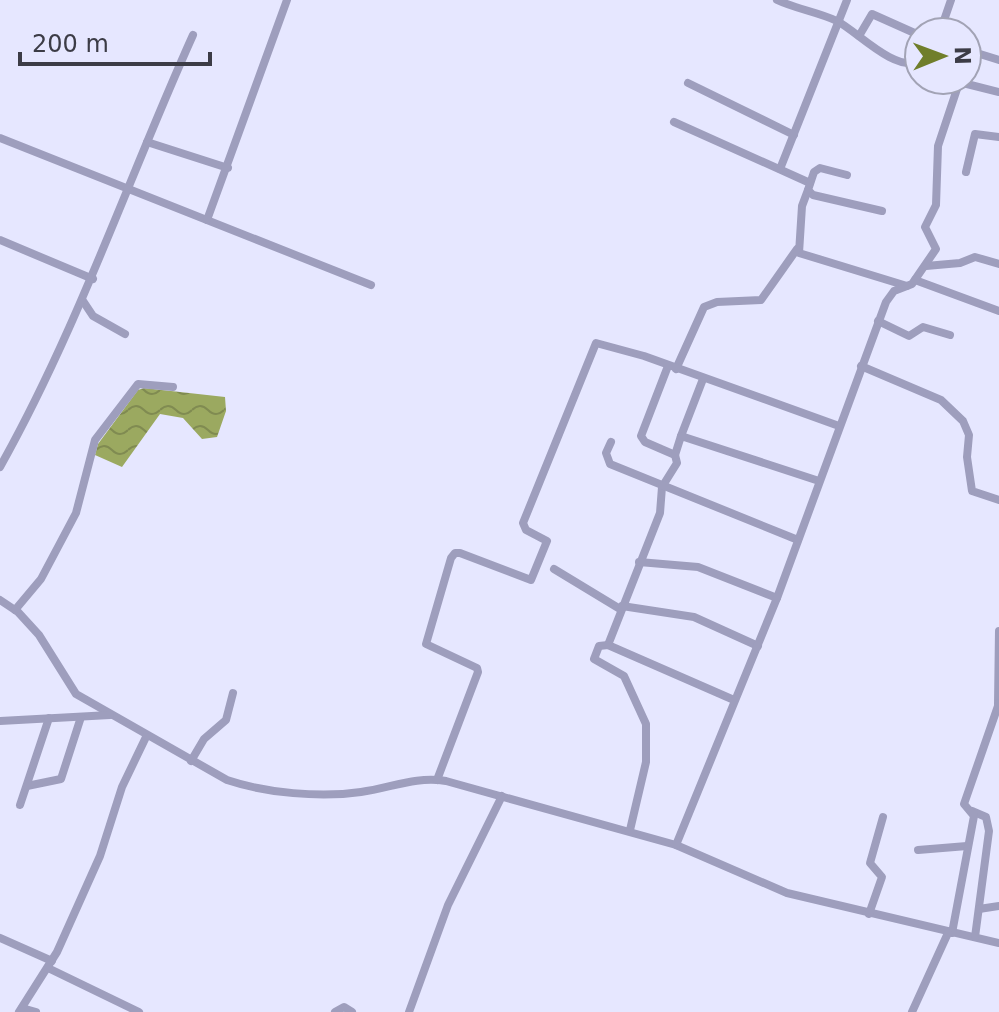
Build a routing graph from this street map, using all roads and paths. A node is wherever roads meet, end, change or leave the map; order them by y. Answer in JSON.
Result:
{"nodes":[{"id":1,"x":287,"y":0,"type":"edge"},
{"id":2,"x":777,"y":0,"type":"edge"},
{"id":3,"x":847,"y":0,"type":"edge"},
{"id":4,"x":838,"y":22,"type":"junction"},
{"id":5,"x":903,"y":28,"type":"edge"},
{"id":6,"x":193,"y":35,"type":"dead end"},
{"id":7,"x":859,"y":36,"type":"junction"},
{"id":8,"x":903,"y":60,"type":"edge"},
{"id":9,"x":688,"y":83,"type":"dead end"},
{"id":10,"x":953,"y":96,"type":"edge"},
{"id":11,"x":674,"y":122,"type":"dead end"},
{"id":12,"x":794,"y":135,"type":"junction"},
{"id":13,"x":999,"y":137,"type":"edge"},
{"id":14,"x":0,"y":138,"type":"edge"},
{"id":15,"x":147,"y":142,"type":"junction"},
{"id":16,"x":228,"y":168,"type":"junction"},
{"id":17,"x":780,"y":169,"type":"junction"},
{"id":18,"x":966,"y":172,"type":"dead end"},
{"id":19,"x":847,"y":175,"type":"dead end"},
{"id":20,"x":809,"y":187,"type":"junction"},
{"id":21,"x":128,"y":189,"type":"junction"},
{"id":22,"x":882,"y":211,"type":"dead end"},
{"id":23,"x":207,"y":220,"type":"junction"},
{"id":24,"x":0,"y":240,"type":"edge"},
{"id":25,"x":797,"y":249,"type":"junction"},
{"id":26,"x":999,"y":264,"type":"edge"},
{"id":27,"x":926,"y":266,"type":"junction"},
{"id":28,"x":93,"y":279,"type":"junction"},
{"id":29,"x":915,"y":280,"type":"junction"},
{"id":30,"x":371,"y":285,"type":"dead end"},
{"id":31,"x":907,"y":286,"type":"junction"},
{"id":32,"x":83,"y":301,"type":"junction"},
{"id":33,"x":999,"y":311,"type":"edge"},
{"id":34,"x":878,"y":321,"type":"junction"},
{"id":35,"x":125,"y":334,"type":"dead end"},
{"id":36,"x":950,"y":335,"type":"dead end"},
{"id":37,"x":861,"y":366,"type":"junction"},
{"id":38,"x":672,"y":367,"type":"junction"},
{"id":39,"x":703,"y":379,"type":"junction"},
{"id":40,"x":173,"y":387,"type":"dead end"},
{"id":41,"x":839,"y":426,"type":"junction"},
{"id":42,"x":681,"y":436,"type":"junction"},
{"id":43,"x":611,"y":442,"type":"dead end"},
{"id":44,"x":675,"y":455,"type":"junction"},
{"id":45,"x":0,"y":467,"type":"edge"},
{"id":46,"x":819,"y":481,"type":"junction"},
{"id":47,"x":662,"y":487,"type":"junction"},
{"id":48,"x":999,"y":500,"type":"edge"},
{"id":49,"x":798,"y":540,"type":"junction"},
{"id":50,"x":639,"y":562,"type":"junction"},
{"id":51,"x":554,"y":569,"type":"dead end"},
{"id":52,"x":777,"y":598,"type":"junction"},
{"id":53,"x":0,"y":600,"type":"edge"},
{"id":54,"x":621,"y":608,"type":"junction"},
{"id":55,"x":15,"y":610,"type":"junction"},
{"id":56,"x":999,"y":631,"type":"edge"},
{"id":57,"x":608,"y":645,"type":"junction"},
{"id":58,"x":758,"y":646,"type":"junction"},
{"id":59,"x":233,"y":693,"type":"dead end"},
{"id":60,"x":734,"y":700,"type":"junction"},
{"id":61,"x":998,"y":703,"type":"edge"},
{"id":62,"x":110,"y":715,"type":"junction"},
{"id":63,"x":81,"y":717,"type":"junction"},
{"id":64,"x":49,"y":718,"type":"junction"},
{"id":65,"x":0,"y":721,"type":"edge"},
{"id":66,"x":146,"y":737,"type":"junction"},
{"id":67,"x":191,"y":761,"type":"junction"},
{"id":68,"x":437,"y":780,"type":"junction"},
{"id":69,"x":27,"y":786,"type":"junction"},
{"id":70,"x":502,"y":796,"type":"junction"},
{"id":71,"x":20,"y":805,"type":"dead end"},
{"id":72,"x":972,"y":811,"type":"junction"},
{"id":73,"x":883,"y":817,"type":"dead end"},
{"id":74,"x":630,"y":830,"type":"junction"},
{"id":75,"x":676,"y":845,"type":"junction"},
{"id":76,"x":967,"y":846,"type":"junction"},
{"id":77,"x":918,"y":850,"type":"dead end"},
{"id":78,"x":999,"y":906,"type":"edge"},
{"id":79,"x":979,"y":909,"type":"junction"},
{"id":80,"x":869,"y":914,"type":"junction"},
{"id":81,"x":950,"y":933,"type":"junction"},
{"id":82,"x":975,"y":937,"type":"junction"},
{"id":83,"x":0,"y":938,"type":"edge"},
{"id":84,"x":999,"y":943,"type":"edge"},
{"id":85,"x":50,"y":964,"type":"junction"},
{"id":86,"x":21,"y":1010,"type":"edge"},
{"id":87,"x":36,"y":1012,"type":"edge"},
{"id":88,"x":139,"y":1012,"type":"edge"},
{"id":89,"x":335,"y":1012,"type":"edge"},
{"id":90,"x":352,"y":1012,"type":"edge"},
{"id":91,"x":409,"y":1012,"type":"edge"},
{"id":92,"x":912,"y":1012,"type":"edge"}],
"edges":[{"from":1,"to":16,"type":"street"},
{"from":2,"to":4,"type":"street"},
{"from":3,"to":4,"type":"street"},
{"from":4,"to":7,"type":"street"},
{"from":4,"to":12,"type":"street"},
{"from":5,"to":7,"type":"street"},
{"from":6,"to":15,"type":"street"},
{"from":7,"to":8,"type":"street"},
{"from":9,"to":12,"type":"street"},
{"from":10,"to":27,"type":"street"},
{"from":11,"to":17,"type":"street"},
{"from":12,"to":17,"type":"street"},
{"from":13,"to":18,"type":"street"},
{"from":14,"to":21,"type":"street"},
{"from":15,"to":16,"type":"street"},
{"from":15,"to":21,"type":"street"},
{"from":16,"to":23,"type":"street"},
{"from":17,"to":20,"type":"street"},
{"from":19,"to":20,"type":"street"},
{"from":20,"to":22,"type":"street"},
{"from":20,"to":25,"type":"street"},
{"from":21,"to":23,"type":"street"},
{"from":21,"to":28,"type":"street"},
{"from":23,"to":30,"type":"street"},
{"from":24,"to":28,"type":"street"},
{"from":25,"to":31,"type":"street"},
{"from":25,"to":38,"type":"street"},
{"from":26,"to":27,"type":"street"},
{"from":27,"to":29,"type":"street"},
{"from":28,"to":32,"type":"street"},
{"from":29,"to":31,"type":"street"},
{"from":29,"to":33,"type":"street"},
{"from":31,"to":34,"type":"street"},
{"from":32,"to":35,"type":"street"},
{"from":32,"to":45,"type":"street"},
{"from":34,"to":36,"type":"street"},
{"from":34,"to":37,"type":"street"},
{"from":37,"to":41,"type":"street"},
{"from":37,"to":48,"type":"street"},
{"from":38,"to":39,"type":"street"},
{"from":38,"to":44,"type":"street"},
{"from":38,"to":68,"type":"street"},
{"from":39,"to":41,"type":"street"},
{"from":39,"to":42,"type":"street"},
{"from":40,"to":55,"type":"street"},
{"from":41,"to":46,"type":"street"},
{"from":42,"to":44,"type":"street"},
{"from":42,"to":46,"type":"street"},
{"from":43,"to":47,"type":"street"},
{"from":44,"to":47,"type":"street"},
{"from":46,"to":49,"type":"street"},
{"from":47,"to":49,"type":"street"},
{"from":47,"to":50,"type":"street"},
{"from":49,"to":52,"type":"street"},
{"from":50,"to":52,"type":"street"},
{"from":50,"to":54,"type":"street"},
{"from":51,"to":54,"type":"street"},
{"from":52,"to":58,"type":"street"},
{"from":53,"to":55,"type":"street"},
{"from":54,"to":57,"type":"street"},
{"from":54,"to":58,"type":"street"},
{"from":55,"to":62,"type":"street"},
{"from":56,"to":61,"type":"street"},
{"from":57,"to":60,"type":"street"},
{"from":57,"to":74,"type":"street"},
{"from":58,"to":60,"type":"street"},
{"from":59,"to":67,"type":"street"},
{"from":60,"to":75,"type":"street"},
{"from":61,"to":72,"type":"street"},
{"from":62,"to":63,"type":"street"},
{"from":62,"to":66,"type":"street"},
{"from":63,"to":64,"type":"street"},
{"from":63,"to":69,"type":"street"},
{"from":64,"to":65,"type":"street"},
{"from":64,"to":69,"type":"street"},
{"from":66,"to":67,"type":"street"},
{"from":66,"to":85,"type":"street"},
{"from":67,"to":68,"type":"street"},
{"from":68,"to":70,"type":"street"},
{"from":69,"to":71,"type":"street"},
{"from":70,"to":74,"type":"street"},
{"from":70,"to":91,"type":"street"},
{"from":72,"to":76,"type":"street"},
{"from":72,"to":79,"type":"street"},
{"from":73,"to":80,"type":"street"},
{"from":74,"to":75,"type":"street"},
{"from":75,"to":80,"type":"street"},
{"from":76,"to":77,"type":"street"},
{"from":76,"to":81,"type":"street"},
{"from":78,"to":79,"type":"street"},
{"from":79,"to":82,"type":"street"},
{"from":80,"to":81,"type":"street"},
{"from":81,"to":82,"type":"street"},
{"from":81,"to":92,"type":"street"},
{"from":82,"to":84,"type":"street"},
{"from":83,"to":85,"type":"street"},
{"from":85,"to":86,"type":"street"},
{"from":85,"to":88,"type":"street"},
{"from":86,"to":87,"type":"street"},
{"from":89,"to":90,"type":"street"}]}
